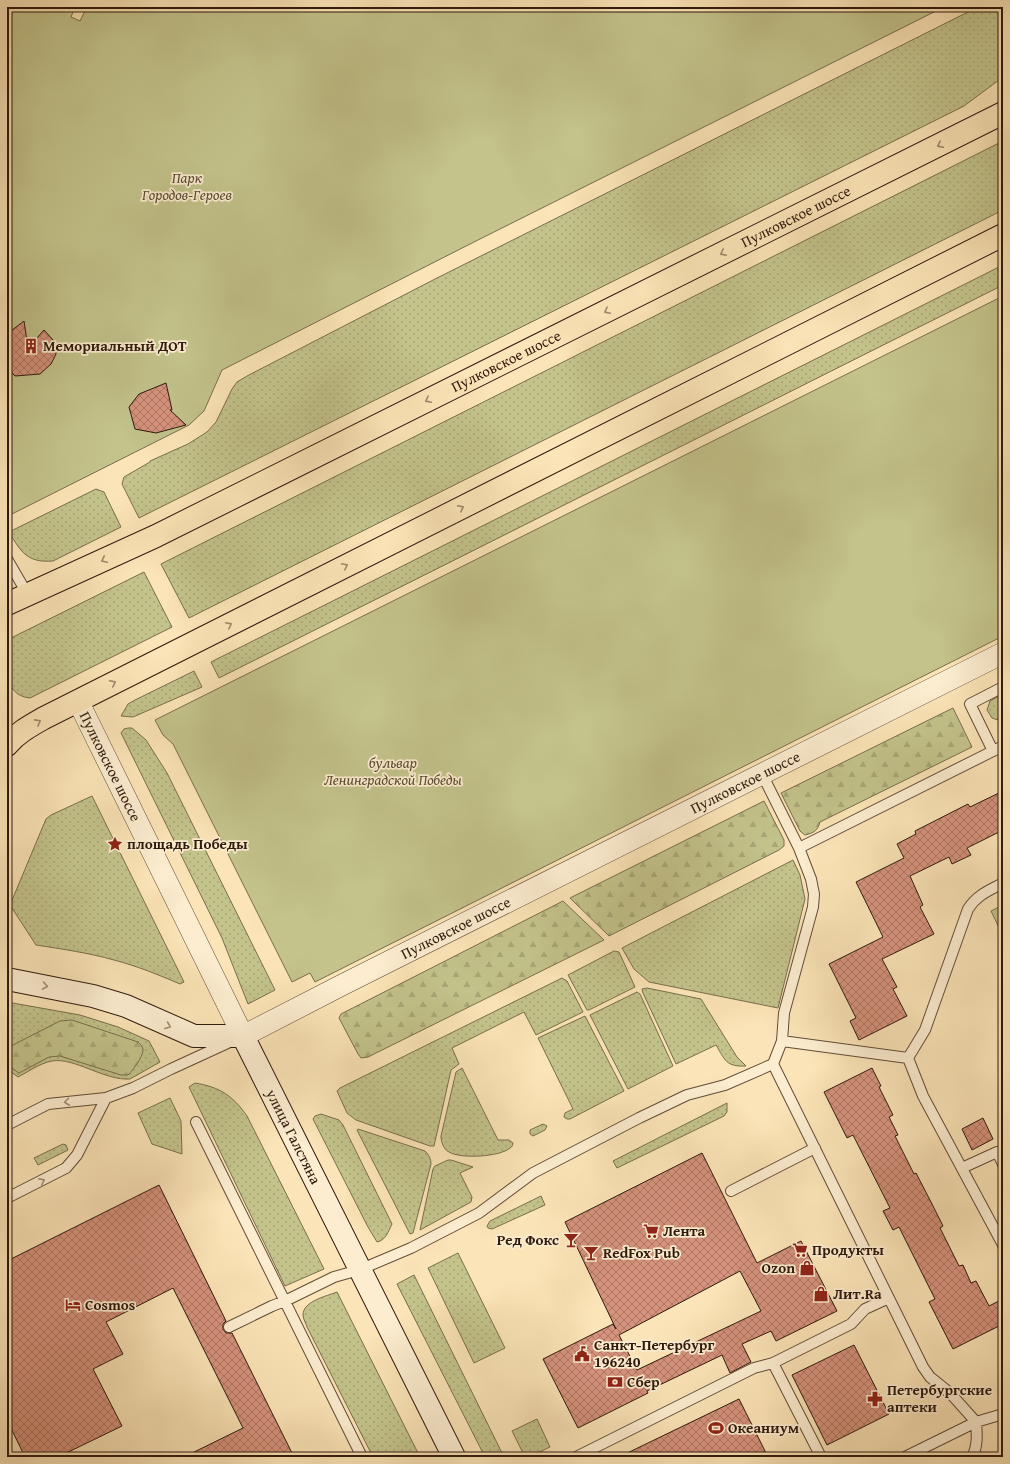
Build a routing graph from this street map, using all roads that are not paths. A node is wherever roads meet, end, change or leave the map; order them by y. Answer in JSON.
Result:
{"nodes":[{"id":1,"x":1003,"y":113,"type":"edge"},
{"id":2,"x":1003,"y":235,"type":"edge"},
{"id":3,"x":7,"y":559,"type":"edge"},
{"id":4,"x":28,"y":595,"type":"junction"},
{"id":5,"x":7,"y":604,"type":"edge"},
{"id":6,"x":1003,"y":653,"type":"edge"},
{"id":7,"x":1003,"y":687,"type":"edge"},
{"id":8,"x":78,"y":701,"type":"junction"},
{"id":9,"x":7,"y":745,"type":"edge"},
{"id":10,"x":1003,"y":746,"type":"edge"},
{"id":11,"x":993,"y":751,"type":"junction"},
{"id":12,"x":762,"y":774,"type":"junction"},
{"id":13,"x":799,"y":848,"type":"junction"},
{"id":14,"x":1003,"y":883,"type":"edge"},
{"id":15,"x":7,"y":979,"type":"edge"},
{"id":16,"x":243,"y":1036,"type":"junction"},
{"id":17,"x":782,"y":1041,"type":"junction"},
{"id":18,"x":908,"y":1058,"type":"junction"},
{"id":19,"x":773,"y":1064,"type":"junction"},
{"id":20,"x":106,"y":1098,"type":"junction"},
{"id":21,"x":196,"y":1122,"type":"dead end"},
{"id":22,"x":7,"y":1125,"type":"edge"},
{"id":23,"x":815,"y":1148,"type":"junction"},
{"id":24,"x":1003,"y":1164,"type":"edge"},
{"id":25,"x":962,"y":1168,"type":"junction"},
{"id":26,"x":731,"y":1191,"type":"dead end"},
{"id":27,"x":7,"y":1198,"type":"edge"},
{"id":28,"x":1003,"y":1245,"type":"edge"},
{"id":29,"x":359,"y":1270,"type":"junction"},
{"id":30,"x":889,"y":1298,"type":"junction"},
{"id":31,"x":285,"y":1301,"type":"junction"},
{"id":32,"x":230,"y":1327,"type":"dead end"},
{"id":33,"x":773,"y":1364,"type":"junction"},
{"id":34,"x":1003,"y":1414,"type":"edge"},
{"id":35,"x":976,"y":1422,"type":"junction"},
{"id":36,"x":362,"y":1457,"type":"edge"},
{"id":37,"x":454,"y":1457,"type":"edge"},
{"id":38,"x":576,"y":1457,"type":"edge"},
{"id":39,"x":821,"y":1457,"type":"edge"},
{"id":40,"x":905,"y":1457,"type":"edge"},
{"id":41,"x":972,"y":1457,"type":"edge"}],
"edges":[{"from":1,"to":4,"type":"main road","name":"Пулковское шоссе","one_way":true},
{"from":8,"to":2,"type":"main road","name":"Пулковское шоссе","one_way":true},
{"from":3,"to":4,"type":"lane"},
{"from":4,"to":5,"type":"main road","name":"Пулковское шоссе"},
{"from":6,"to":12,"type":"street","name":"Пулковское шоссе"},
{"from":7,"to":11,"type":"lane"},
{"from":9,"to":8,"type":"main road","name":"Пулковское шоссе","one_way":true},
{"from":8,"to":16,"type":"street","name":"Пулковское шоссе"},
{"from":10,"to":11,"type":"lane"},
{"from":11,"to":13,"type":"lane"},
{"from":12,"to":13,"type":"lane"},
{"from":12,"to":16,"type":"street","name":"Пулковское шоссе"},
{"from":13,"to":17,"type":"lane"},
{"from":14,"to":18,"type":"lane"},
{"from":15,"to":16,"type":"street","one_way":true},
{"from":16,"to":20,"type":"lane"},
{"from":16,"to":29,"type":"street","name":"улица Галстяна"},
{"from":17,"to":18,"type":"lane"},
{"from":17,"to":19,"type":"lane"},
{"from":18,"to":25,"type":"lane"},
{"from":19,"to":23,"type":"lane"},
{"from":19,"to":29,"type":"lane"},
{"from":20,"to":22,"type":"lane","one_way":true},
{"from":27,"to":20,"type":"lane","one_way":true},
{"from":21,"to":31,"type":"lane"},
{"from":23,"to":26,"type":"lane"},
{"from":23,"to":30,"type":"lane"},
{"from":24,"to":25,"type":"lane"},
{"from":25,"to":28,"type":"lane"},
{"from":29,"to":31,"type":"lane"},
{"from":29,"to":37,"type":"street","name":"улица Галстяна"},
{"from":30,"to":33,"type":"lane"},
{"from":30,"to":35,"type":"lane"},
{"from":31,"to":32,"type":"lane"},
{"from":31,"to":36,"type":"lane"},
{"from":33,"to":38,"type":"lane"},
{"from":33,"to":39,"type":"lane"},
{"from":34,"to":35,"type":"lane"},
{"from":35,"to":40,"type":"lane"},
{"from":35,"to":41,"type":"lane"}]}
